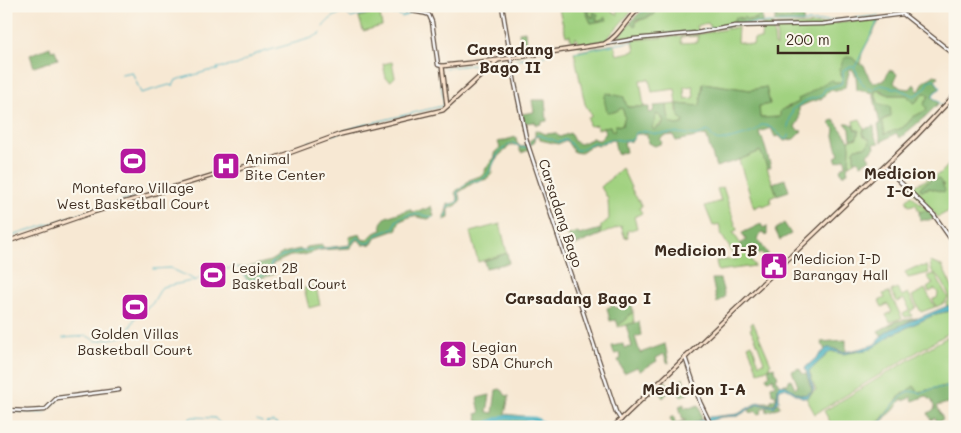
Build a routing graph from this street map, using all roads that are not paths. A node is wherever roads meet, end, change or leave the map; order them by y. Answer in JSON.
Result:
{"nodes":[{"id":1,"x":502,"y":6,"type":"edge"},
{"id":2,"x":643,"y":6,"type":"edge"},
{"id":3,"x":401,"y":8,"type":"edge"},
{"id":4,"x":604,"y":44,"type":"junction"},
{"id":5,"x":955,"y":54,"type":"edge"},
{"id":6,"x":510,"y":57,"type":"junction"},
{"id":7,"x":498,"y":60,"type":"junction"},
{"id":8,"x":488,"y":61,"type":"junction"},
{"id":9,"x":442,"y":66,"type":"junction"},
{"id":10,"x":490,"y":66,"type":"junction"},
{"id":11,"x":955,"y":95,"type":"edge"},
{"id":12,"x":447,"y":107,"type":"junction"},
{"id":13,"x":884,"y":166,"type":"junction"},
{"id":14,"x":6,"y":242,"type":"edge"},
{"id":15,"x":955,"y":245,"type":"edge"},
{"id":16,"x":685,"y":357,"type":"junction"},
{"id":17,"x":119,"y":390,"type":"dead end"},
{"id":18,"x":6,"y":410,"type":"edge"},
{"id":19,"x":621,"y":420,"type":"junction"},
{"id":20,"x":613,"y":427,"type":"edge"},
{"id":21,"x":712,"y":427,"type":"edge"}],
"edges":[{"from":1,"to":6,"type":"street","name":"Carsadang Bago"},
{"from":2,"to":4,"type":"main road"},
{"from":3,"to":9,"type":"street"},
{"from":4,"to":5,"type":"street"},
{"from":4,"to":6,"type":"main road"},
{"from":6,"to":7,"type":"main road"},
{"from":6,"to":19,"type":"street","name":"Carsadang Bago"},
{"from":7,"to":8,"type":"main road"},
{"from":7,"to":10,"type":"main road"},
{"from":8,"to":9,"type":"main road"},
{"from":8,"to":10,"type":"main road"},
{"from":9,"to":12,"type":"main road"},
{"from":10,"to":12,"type":"main road"},
{"from":11,"to":13,"type":"main road"},
{"from":12,"to":14,"type":"main road"},
{"from":13,"to":15,"type":"street"},
{"from":13,"to":16,"type":"main road"},
{"from":16,"to":19,"type":"main road"},
{"from":16,"to":21,"type":"street"},
{"from":17,"to":18,"type":"street"},
{"from":19,"to":20,"type":"main road"}]}
